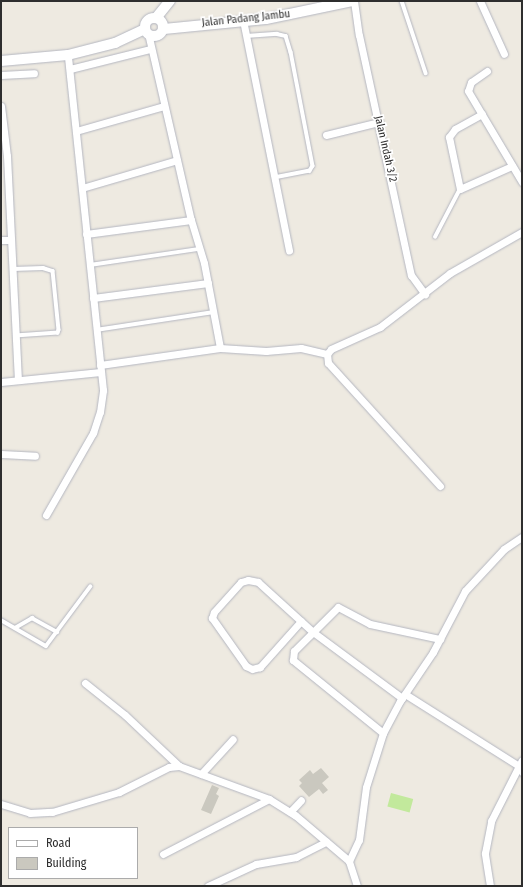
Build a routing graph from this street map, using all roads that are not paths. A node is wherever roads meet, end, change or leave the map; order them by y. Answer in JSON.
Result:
{"nodes":[{"id":1,"x":170,"y":1,"type":"edge"},
{"id":2,"x":353,"y":1,"type":"edge"},
{"id":3,"x":402,"y":1,"type":"edge"},
{"id":4,"x":480,"y":1,"type":"edge"},
{"id":5,"x":156,"y":18,"type":"junction"},
{"id":6,"x":243,"y":20,"type":"junction"},
{"id":7,"x":164,"y":29,"type":"junction"},
{"id":8,"x":146,"y":31,"type":"junction"},
{"id":9,"x":246,"y":36,"type":"junction"},
{"id":10,"x":150,"y":50,"type":"junction"},
{"id":11,"x":504,"y":54,"type":"dead end"},
{"id":12,"x":68,"y":55,"type":"junction"},
{"id":13,"x":1,"y":61,"type":"edge"},
{"id":14,"x":70,"y":69,"type":"junction"},
{"id":15,"x":487,"y":71,"type":"dead end"},
{"id":16,"x":34,"y":73,"type":"dead end"},
{"id":17,"x":426,"y":73,"type":"dead end"},
{"id":18,"x":1,"y":75,"type":"edge"},
{"id":19,"x":1,"y":106,"type":"edge"},
{"id":20,"x":164,"y":106,"type":"junction"},
{"id":21,"x":482,"y":114,"type":"junction"},
{"id":22,"x":379,"y":122,"type":"junction"},
{"id":23,"x":76,"y":131,"type":"junction"},
{"id":24,"x":326,"y":135,"type":"dead end"},
{"id":25,"x":4,"y":156,"type":"edge"},
{"id":26,"x":177,"y":160,"type":"junction"},
{"id":27,"x":512,"y":166,"type":"junction"},
{"id":28,"x":274,"y":178,"type":"junction"},
{"id":29,"x":522,"y":182,"type":"edge"},
{"id":30,"x":82,"y":188,"type":"junction"},
{"id":31,"x":460,"y":189,"type":"junction"},
{"id":32,"x":191,"y":220,"type":"junction"},
{"id":33,"x":522,"y":232,"type":"edge"},
{"id":34,"x":86,"y":234,"type":"junction"},
{"id":35,"x":435,"y":237,"type":"dead end"},
{"id":36,"x":1,"y":240,"type":"edge"},
{"id":37,"x":12,"y":240,"type":"junction"},
{"id":38,"x":200,"y":249,"type":"junction"},
{"id":39,"x":289,"y":250,"type":"dead end"},
{"id":40,"x":90,"y":265,"type":"junction"},
{"id":41,"x":13,"y":269,"type":"junction"},
{"id":42,"x":208,"y":284,"type":"junction"},
{"id":43,"x":425,"y":294,"type":"junction"},
{"id":44,"x":93,"y":298,"type":"junction"},
{"id":45,"x":214,"y":312,"type":"junction"},
{"id":46,"x":96,"y":330,"type":"junction"},
{"id":47,"x":16,"y":336,"type":"junction"},
{"id":48,"x":220,"y":348,"type":"junction"},
{"id":49,"x":327,"y":354,"type":"junction"},
{"id":50,"x":100,"y":365,"type":"junction"},
{"id":51,"x":101,"y":372,"type":"junction"},
{"id":52,"x":18,"y":380,"type":"junction"},
{"id":53,"x":1,"y":382,"type":"edge"},
{"id":54,"x":1,"y":454,"type":"edge"},
{"id":55,"x":36,"y":456,"type":"dead end"},
{"id":56,"x":440,"y":486,"type":"dead end"},
{"id":57,"x":46,"y":516,"type":"dead end"},
{"id":58,"x":522,"y":537,"type":"edge"},
{"id":59,"x":90,"y":587,"type":"dead end"},
{"id":60,"x":1,"y":620,"type":"edge"},
{"id":61,"x":301,"y":621,"type":"junction"},
{"id":62,"x":15,"y":628,"type":"junction"},
{"id":63,"x":57,"y":632,"type":"junction"},
{"id":64,"x":313,"y":632,"type":"junction"},
{"id":65,"x":440,"y":639,"type":"junction"},
{"id":66,"x":85,"y":683,"type":"dead end"},
{"id":67,"x":403,"y":696,"type":"junction"},
{"id":68,"x":383,"y":732,"type":"junction"},
{"id":69,"x":233,"y":739,"type":"dead end"},
{"id":70,"x":179,"y":766,"type":"junction"},
{"id":71,"x":521,"y":766,"type":"edge"},
{"id":72,"x":201,"y":774,"type":"junction"},
{"id":73,"x":269,"y":799,"type":"junction"},
{"id":74,"x":301,"y":800,"type":"dead end"},
{"id":75,"x":1,"y":804,"type":"edge"},
{"id":76,"x":290,"y":812,"type":"junction"},
{"id":77,"x":326,"y":842,"type":"junction"},
{"id":78,"x":164,"y":854,"type":"dead end"},
{"id":79,"x":349,"y":862,"type":"junction"},
{"id":80,"x":208,"y":886,"type":"edge"},
{"id":81,"x":357,"y":886,"type":"edge"},
{"id":82,"x":490,"y":886,"type":"edge"}],
"edges":[{"from":1,"to":5,"type":"street"},
{"from":2,"to":6,"type":"street","name":"Jalan Padang Jambu"},
{"from":2,"to":22,"type":"street","name":"Jalan Indah 3/2"},
{"from":3,"to":17,"type":"lane"},
{"from":4,"to":11,"type":"street"},
{"from":5,"to":7,"type":"street"},
{"from":5,"to":8,"type":"street"},
{"from":6,"to":7,"type":"street","name":"Jalan Padang Jambu"},
{"from":6,"to":9,"type":"street"},
{"from":7,"to":8,"type":"street"},
{"from":8,"to":10,"type":"street"},
{"from":8,"to":12,"type":"street"},
{"from":9,"to":28,"type":"street"},
{"from":9,"to":28,"type":"lane"},
{"from":10,"to":14,"type":"street"},
{"from":10,"to":20,"type":"street"},
{"from":12,"to":13,"type":"street"},
{"from":12,"to":14,"type":"street"},
{"from":14,"to":23,"type":"street"},
{"from":15,"to":21,"type":"street"},
{"from":16,"to":18,"type":"street"},
{"from":19,"to":25,"type":"street"},
{"from":20,"to":23,"type":"street"},
{"from":20,"to":26,"type":"street"},
{"from":21,"to":27,"type":"street"},
{"from":21,"to":31,"type":"street"},
{"from":22,"to":24,"type":"street"},
{"from":22,"to":43,"type":"street","name":"Jalan Indah 3/2"},
{"from":23,"to":30,"type":"street"},
{"from":25,"to":37,"type":"street"},
{"from":26,"to":30,"type":"street"},
{"from":26,"to":32,"type":"street"},
{"from":27,"to":29,"type":"street"},
{"from":27,"to":31,"type":"street"},
{"from":28,"to":39,"type":"street"},
{"from":30,"to":34,"type":"street"},
{"from":31,"to":35,"type":"lane"},
{"from":32,"to":34,"type":"street"},
{"from":32,"to":38,"type":"street"},
{"from":33,"to":43,"type":"street"},
{"from":34,"to":40,"type":"street"},
{"from":36,"to":37,"type":"street"},
{"from":37,"to":41,"type":"street"},
{"from":38,"to":40,"type":"lane"},
{"from":38,"to":42,"type":"street"},
{"from":40,"to":44,"type":"street"},
{"from":41,"to":47,"type":"street"},
{"from":41,"to":47,"type":"lane"},
{"from":42,"to":44,"type":"street"},
{"from":42,"to":45,"type":"street"},
{"from":43,"to":49,"type":"street"},
{"from":44,"to":46,"type":"street"},
{"from":45,"to":46,"type":"lane"},
{"from":45,"to":48,"type":"street"},
{"from":46,"to":50,"type":"street"},
{"from":47,"to":52,"type":"street"},
{"from":48,"to":49,"type":"street"},
{"from":48,"to":50,"type":"street"},
{"from":49,"to":56,"type":"street"},
{"from":50,"to":51,"type":"street"},
{"from":51,"to":52,"type":"street"},
{"from":51,"to":57,"type":"street"},
{"from":52,"to":53,"type":"street"},
{"from":54,"to":55,"type":"street"},
{"from":58,"to":65,"type":"street"},
{"from":59,"to":63,"type":"lane"},
{"from":60,"to":62,"type":"lane"},
{"from":61,"to":61,"type":"street"},
{"from":61,"to":64,"type":"street"},
{"from":62,"to":63,"type":"lane"},
{"from":62,"to":63,"type":"lane"},
{"from":64,"to":65,"type":"street"},
{"from":64,"to":67,"type":"street"},
{"from":64,"to":68,"type":"street"},
{"from":65,"to":67,"type":"street"},
{"from":66,"to":70,"type":"street"},
{"from":67,"to":68,"type":"street"},
{"from":67,"to":71,"type":"street"},
{"from":68,"to":79,"type":"street"},
{"from":69,"to":72,"type":"street"},
{"from":70,"to":72,"type":"street"},
{"from":70,"to":75,"type":"street"},
{"from":71,"to":82,"type":"street"},
{"from":72,"to":73,"type":"street"},
{"from":73,"to":76,"type":"street"},
{"from":73,"to":78,"type":"street"},
{"from":74,"to":76,"type":"street"},
{"from":76,"to":77,"type":"street"},
{"from":77,"to":79,"type":"street"},
{"from":77,"to":80,"type":"street"},
{"from":79,"to":81,"type":"street"}]}
